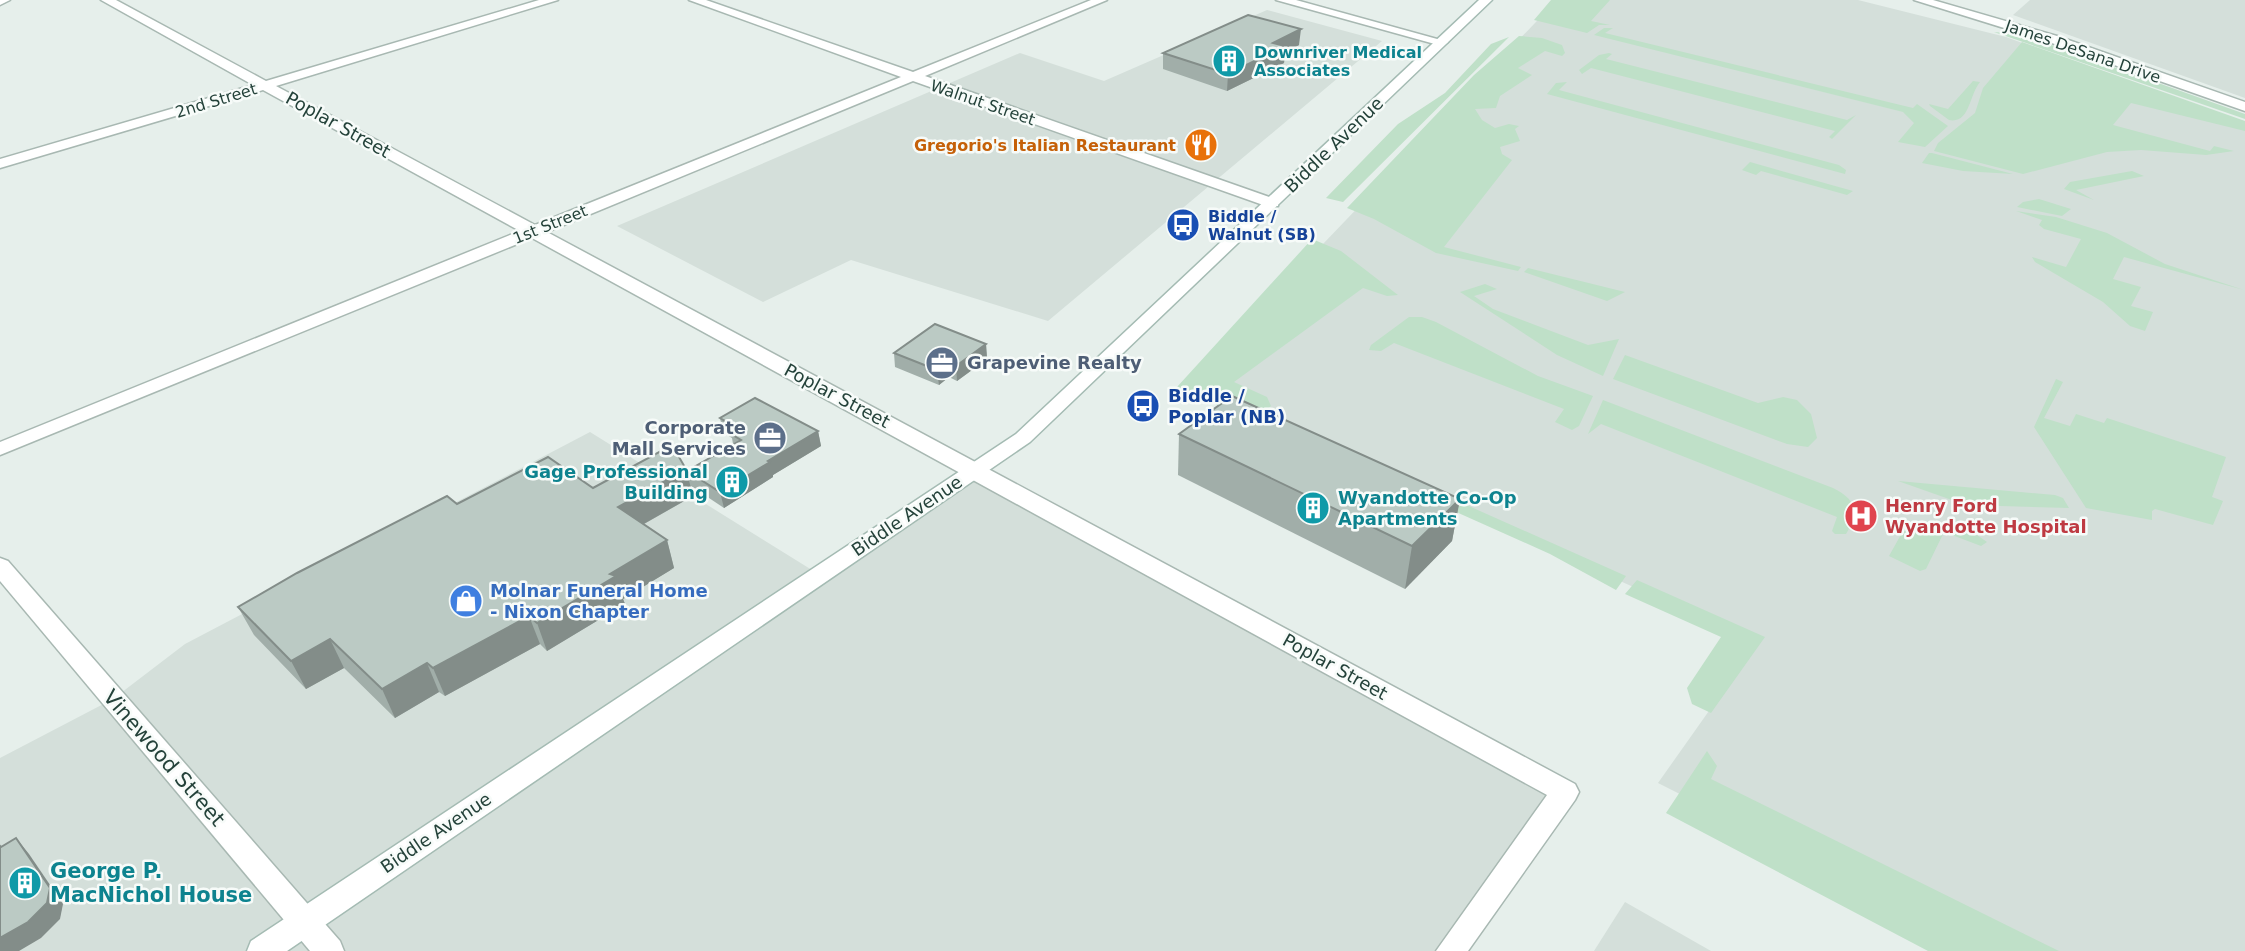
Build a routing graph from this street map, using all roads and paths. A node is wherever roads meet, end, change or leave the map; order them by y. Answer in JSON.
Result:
{"nodes":[{"id":1,"x":107,"y":0,"type":"edge"},
{"id":2,"x":552,"y":0,"type":"edge"},
{"id":3,"x":695,"y":0,"type":"edge"},
{"id":4,"x":1101,"y":0,"type":"edge"},
{"id":5,"x":1282,"y":0,"type":"edge"},
{"id":6,"x":1486,"y":0,"type":"edge"},
{"id":7,"x":1920,"y":0,"type":"edge"},
{"id":8,"x":1442,"y":42,"type":"junction"},
{"id":9,"x":912,"y":77,"type":"junction"},
{"id":10,"x":264,"y":85,"type":"junction"},
{"id":11,"x":2245,"y":107,"type":"edge"},
{"id":12,"x":0,"y":164,"type":"edge"},
{"id":13,"x":1272,"y":204,"type":"junction"},
{"id":14,"x":533,"y":231,"type":"junction"},
{"id":15,"x":0,"y":449,"type":"edge"},
{"id":16,"x":975,"y":471,"type":"junction"},
{"id":17,"x":0,"y":566,"type":"edge"},
{"id":18,"x":304,"y":922,"type":"junction"},
{"id":19,"x":262,"y":951,"type":"edge"},
{"id":20,"x":329,"y":951,"type":"edge"},
{"id":21,"x":1451,"y":951,"type":"edge"}],
"edges":[{"from":1,"to":10,"type":"street","name":"Poplar Street"},
{"from":2,"to":10,"type":"street","name":"2nd Street"},
{"from":3,"to":9,"type":"street","name":"Walnut Street"},
{"from":4,"to":9,"type":"street","name":"1st Street"},
{"from":5,"to":8,"type":"street"},
{"from":6,"to":8,"type":"street","name":"Biddle Avenue"},
{"from":7,"to":11,"type":"street","name":"James DeSana Drive"},
{"from":8,"to":13,"type":"street","name":"Biddle Avenue"},
{"from":9,"to":13,"type":"street","name":"Walnut Street"},
{"from":9,"to":14,"type":"street","name":"1st Street"},
{"from":10,"to":12,"type":"street","name":"2nd Street"},
{"from":10,"to":14,"type":"street","name":"Poplar Street"},
{"from":13,"to":16,"type":"street","name":"Biddle Avenue"},
{"from":14,"to":15,"type":"street","name":"1st Street"},
{"from":14,"to":16,"type":"street","name":"Poplar Street"},
{"from":16,"to":18,"type":"street","name":"Biddle Avenue"},
{"from":16,"to":21,"type":"street","name":"Poplar Street"},
{"from":17,"to":18,"type":"street","name":"Vinewood Street"},
{"from":18,"to":19,"type":"street","name":"Biddle Avenue"},
{"from":18,"to":20,"type":"street","name":"Vinewood Street"}]}
